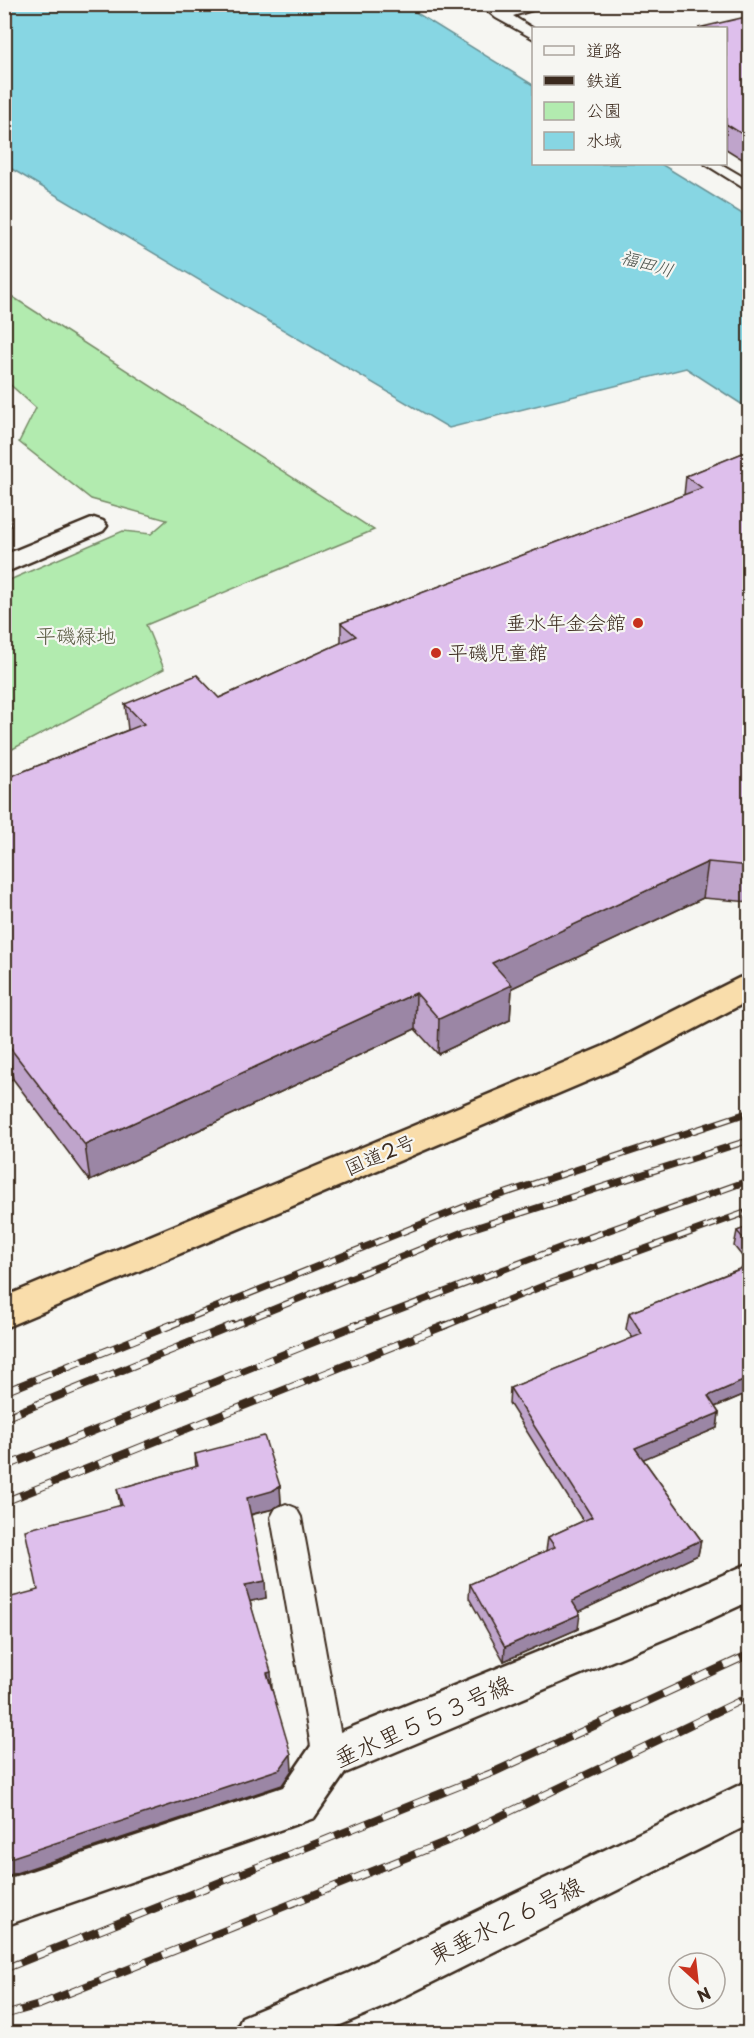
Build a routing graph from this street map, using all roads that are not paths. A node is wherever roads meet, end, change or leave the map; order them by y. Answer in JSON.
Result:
{"nodes":[{"id":1,"x":485,"y":4,"type":"edge"},
{"id":2,"x":546,"y":4,"type":"edge"},
{"id":3,"x":501,"y":15,"type":"junction"},
{"id":4,"x":532,"y":34,"type":"edge"},
{"id":5,"x":714,"y":165,"type":"edge"},
{"id":6,"x":750,"y":188,"type":"edge"},
{"id":7,"x":94,"y":526,"type":"dead end"},
{"id":8,"x":4,"y":565,"type":"edge"},
{"id":9,"x":750,"y":986,"type":"edge"},
{"id":10,"x":4,"y":1313,"type":"edge"},
{"id":11,"x":286,"y":1517,"type":"dead end"},
{"id":12,"x":750,"y":1581,"type":"edge"},
{"id":13,"x":329,"y":1758,"type":"junction"},
{"id":14,"x":750,"y":1801,"type":"edge"},
{"id":15,"x":4,"y":1903,"type":"edge"},
{"id":16,"x":259,"y":2034,"type":"edge"}],
"edges":[{"from":1,"to":3,"type":"lane"},
{"from":2,"to":3,"type":"lane"},
{"from":3,"to":4,"type":"lane"},
{"from":5,"to":6,"type":"lane"},
{"from":7,"to":8,"type":"street"},
{"from":9,"to":10,"type":"highway","name":"国道2号"},
{"from":11,"to":13,"type":"lane"},
{"from":12,"to":13,"type":"street","name":"垂水里５５３号線"},
{"from":13,"to":15,"type":"street","name":"垂水里５５３号線"},
{"from":14,"to":16,"type":"street","name":"東垂水２６号線"}]}
